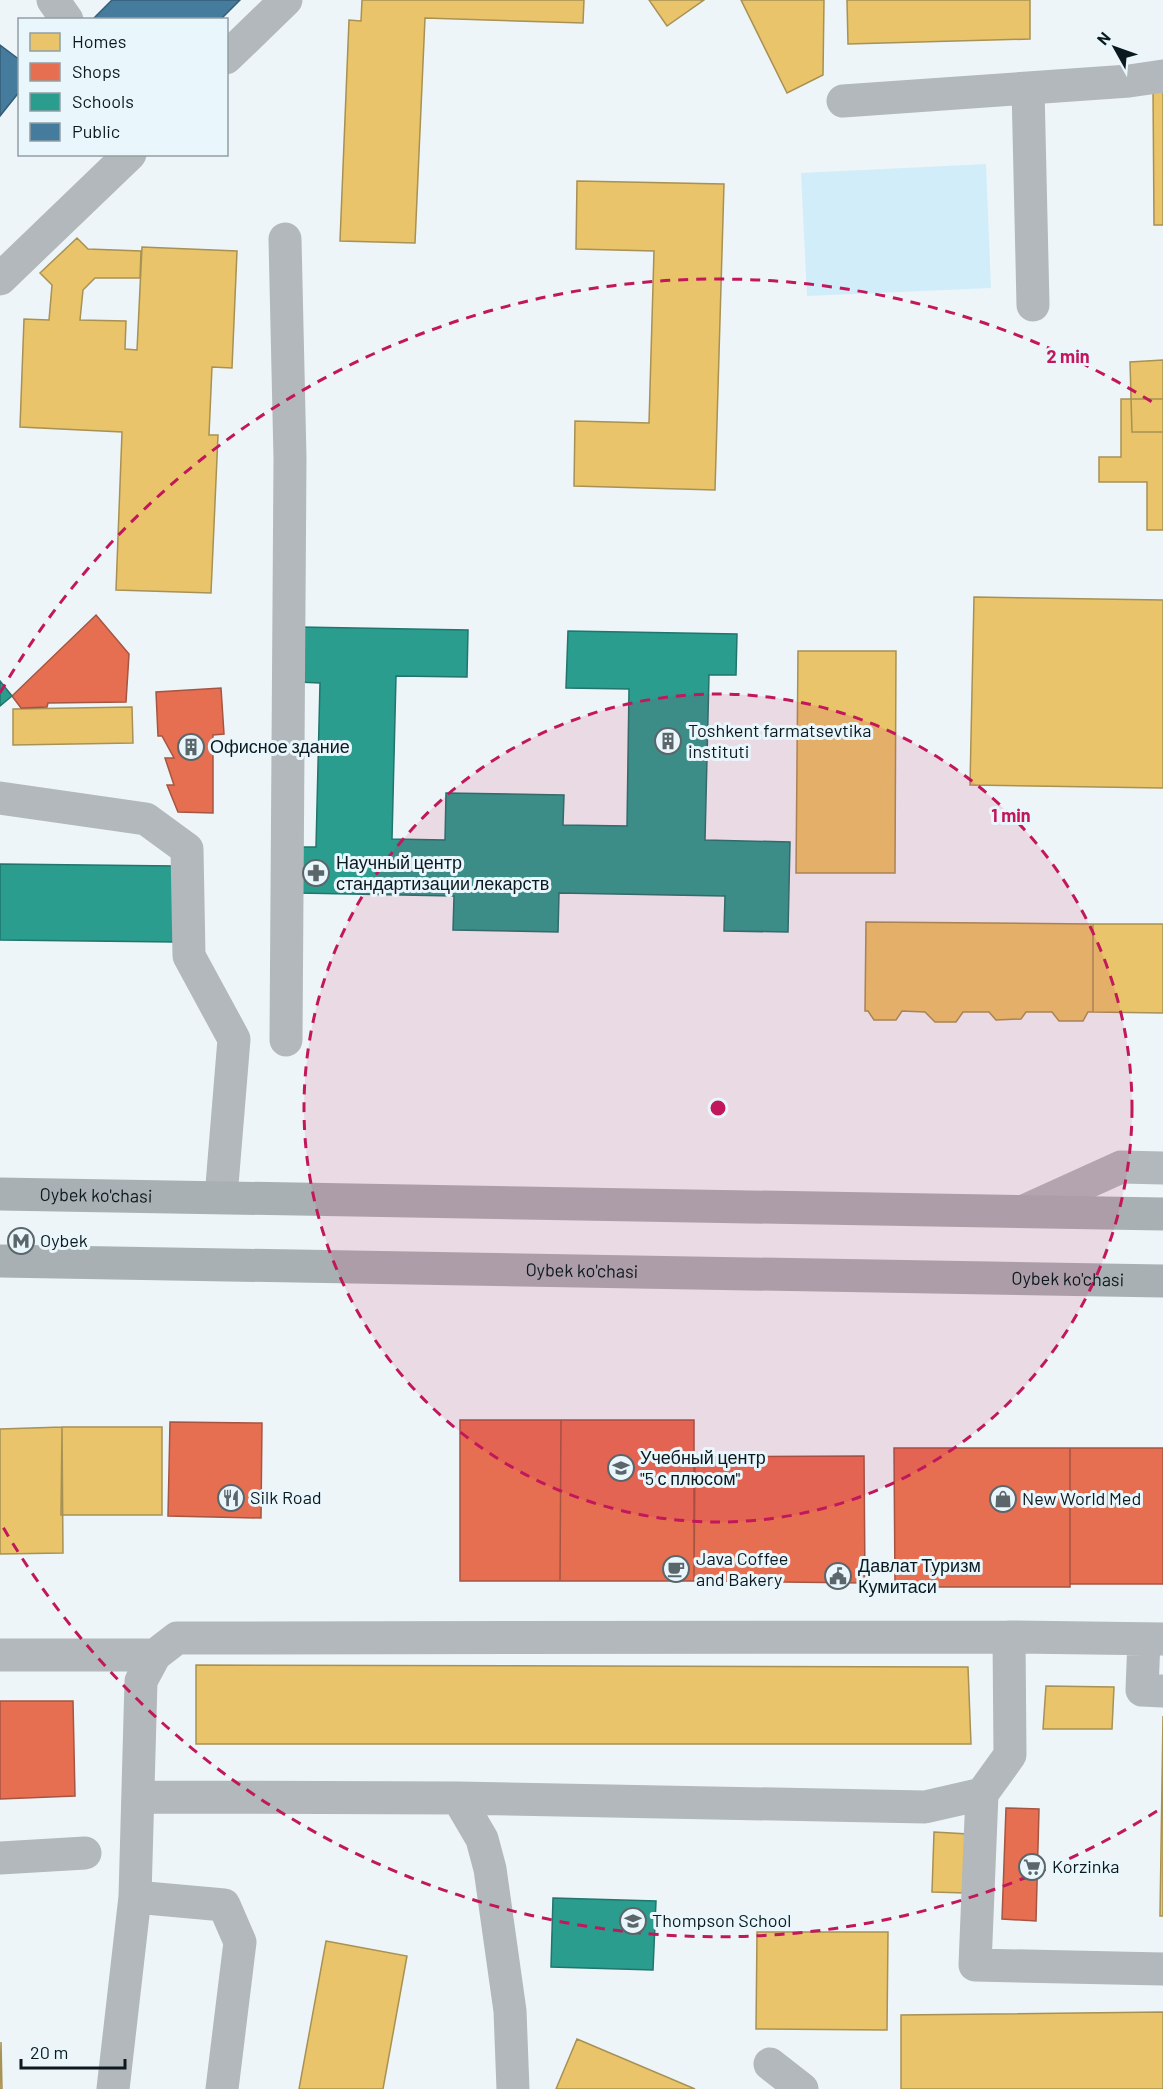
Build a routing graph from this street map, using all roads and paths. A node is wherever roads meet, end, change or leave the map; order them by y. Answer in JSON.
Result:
{"nodes":[{"id":1,"x":53,"y":0,"type":"edge"},
{"id":2,"x":286,"y":0,"type":"edge"},
{"id":3,"x":66,"y":18,"type":"edge"},
{"id":4,"x":228,"y":56,"type":"edge"},
{"id":5,"x":1163,"y":76,"type":"edge"},
{"id":6,"x":1028,"y":88,"type":"junction"},
{"id":7,"x":843,"y":101,"type":"dead end"},
{"id":8,"x":128,"y":156,"type":"edge"},
{"id":9,"x":285,"y":239,"type":"dead end"},
{"id":10,"x":0,"y":279,"type":"edge"},
{"id":11,"x":1033,"y":305,"type":"dead end"},
{"id":12,"x":0,"y":798,"type":"edge"},
{"id":13,"x":286,"y":1040,"type":"dead end"},
{"id":14,"x":1163,"y":1168,"type":"edge"},
{"id":15,"x":0,"y":1194,"type":"edge"},
{"id":16,"x":221,"y":1197,"type":"junction"},
{"id":17,"x":1024,"y":1211,"type":"junction"},
{"id":18,"x":1163,"y":1214,"type":"edge"},
{"id":19,"x":0,"y":1260,"type":"edge"},
{"id":20,"x":1163,"y":1281,"type":"edge"},
{"id":21,"x":1009,"y":1637,"type":"junction"},
{"id":22,"x":1153,"y":1639,"type":"edge"},
{"id":23,"x":0,"y":1655,"type":"edge"},
{"id":24,"x":155,"y":1655,"type":"junction"},
{"id":25,"x":1163,"y":1691,"type":"edge"},
{"id":26,"x":982,"y":1794,"type":"junction"},
{"id":27,"x":138,"y":1797,"type":"junction"},
{"id":28,"x":458,"y":1798,"type":"junction"},
{"id":29,"x":85,"y":1853,"type":"dead end"},
{"id":30,"x":0,"y":1858,"type":"edge"},
{"id":31,"x":135,"y":1897,"type":"junction"},
{"id":32,"x":1163,"y":1969,"type":"edge"},
{"id":33,"x":770,"y":2064,"type":"dead end"},
{"id":34,"x":114,"y":2089,"type":"edge"},
{"id":35,"x":222,"y":2089,"type":"edge"},
{"id":36,"x":513,"y":2089,"type":"edge"},
{"id":37,"x":802,"y":2089,"type":"edge"}],
"edges":[{"from":1,"to":3,"type":"lane"},
{"from":2,"to":4,"type":"lane"},
{"from":5,"to":6,"type":"lane"},
{"from":6,"to":7,"type":"lane"},
{"from":6,"to":11,"type":"lane"},
{"from":8,"to":10,"type":"lane"},
{"from":9,"to":13,"type":"lane"},
{"from":12,"to":16,"type":"lane"},
{"from":14,"to":17,"type":"lane"},
{"from":15,"to":16,"type":"main road","name":"Oybek ko'chasi"},
{"from":16,"to":17,"type":"main road","name":"Oybek ko'chasi"},
{"from":17,"to":18,"type":"main road","name":"Oybek ko'chasi"},
{"from":19,"to":20,"type":"main road","name":"Oybek ko'chasi"},
{"from":21,"to":22,"type":"lane"},
{"from":21,"to":24,"type":"lane"},
{"from":21,"to":26,"type":"lane"},
{"from":22,"to":25,"type":"lane"},
{"from":23,"to":24,"type":"lane"},
{"from":24,"to":27,"type":"lane"},
{"from":26,"to":28,"type":"lane"},
{"from":26,"to":32,"type":"lane"},
{"from":27,"to":28,"type":"lane"},
{"from":27,"to":31,"type":"lane"},
{"from":28,"to":36,"type":"lane"},
{"from":29,"to":30,"type":"lane"},
{"from":31,"to":34,"type":"lane"},
{"from":31,"to":35,"type":"lane"},
{"from":33,"to":37,"type":"lane"}]}
